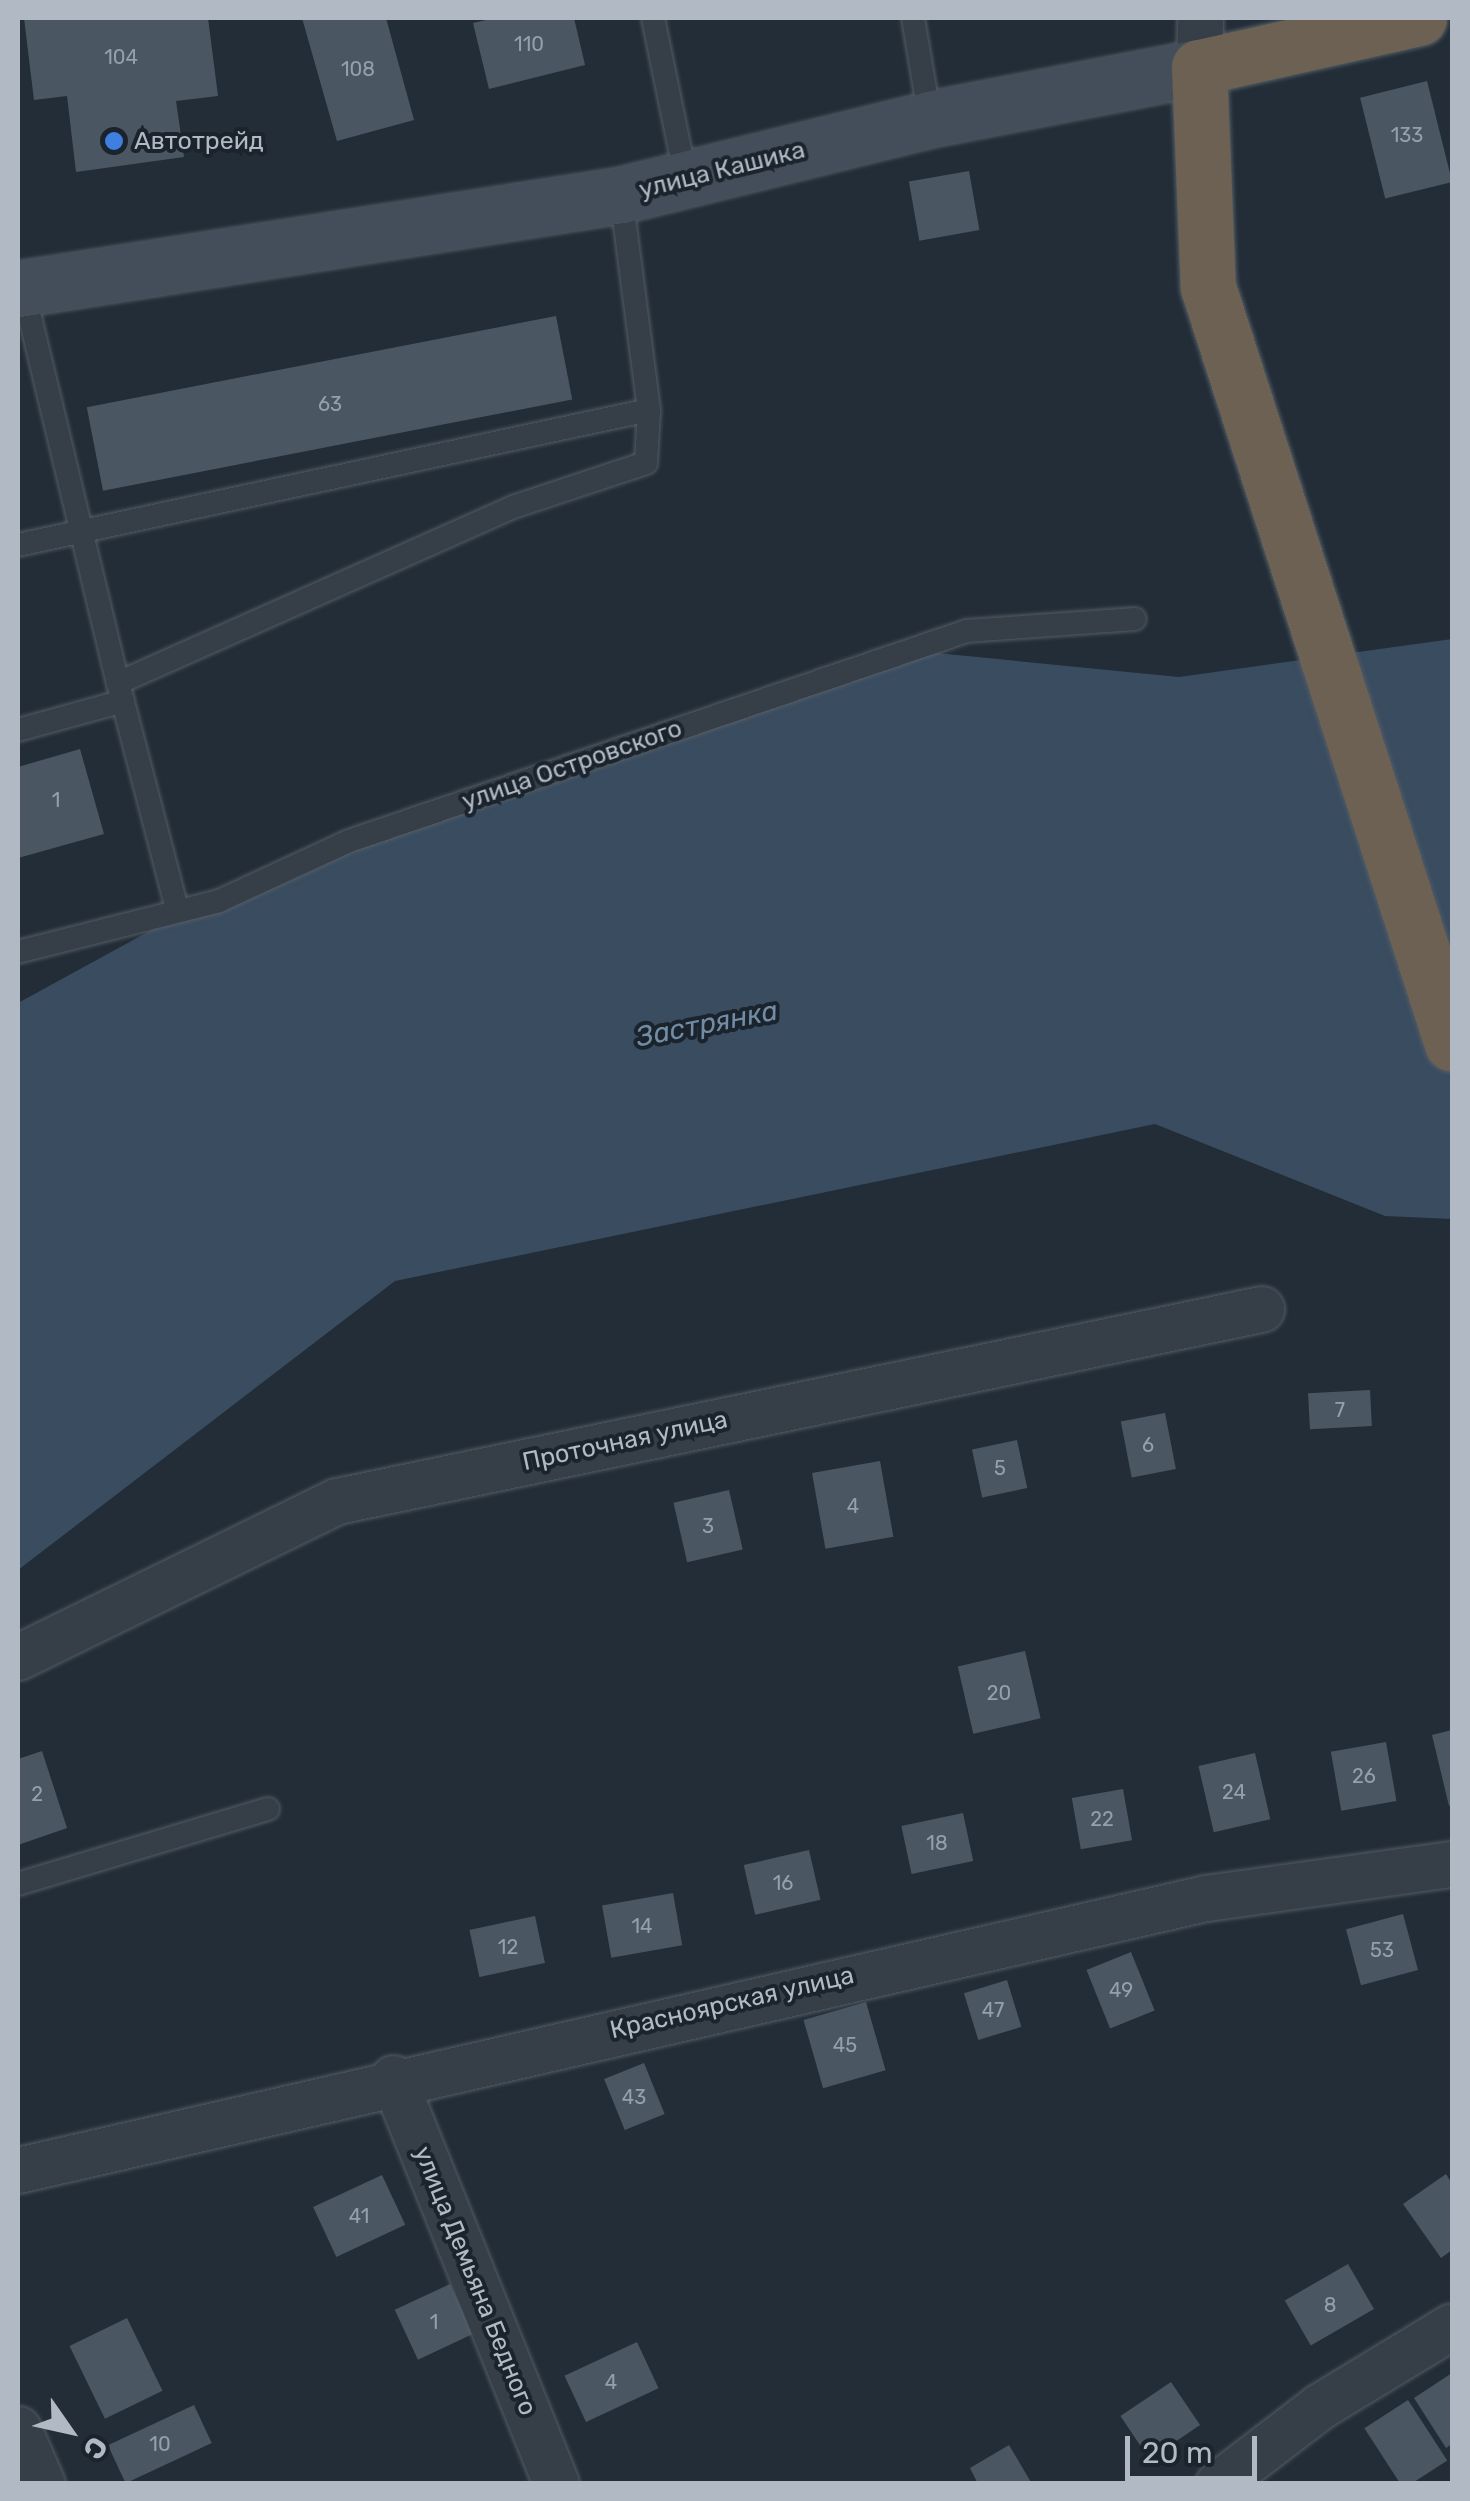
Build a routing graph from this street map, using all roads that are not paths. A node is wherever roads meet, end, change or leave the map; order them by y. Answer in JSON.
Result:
{"nodes":[{"id":1,"x":653,"y":18,"type":"edge"},
{"id":2,"x":913,"y":18,"type":"edge"},
{"id":3,"x":1420,"y":18,"type":"edge"},
{"id":4,"x":1199,"y":42,"type":"edge"},
{"id":5,"x":930,"y":119,"type":"junction"},
{"id":6,"x":686,"y":179,"type":"junction"},
{"id":7,"x":621,"y":195,"type":"junction"},
{"id":8,"x":20,"y":288,"type":"edge"},
{"id":9,"x":649,"y":410,"type":"junction"},
{"id":10,"x":80,"y":530,"type":"junction"},
{"id":11,"x":18,"y":545,"type":"edge"},
{"id":12,"x":1135,"y":619,"type":"dead end"},
{"id":13,"x":120,"y":692,"type":"junction"},
{"id":14,"x":18,"y":730,"type":"edge"},
{"id":15,"x":177,"y":909,"type":"junction"},
{"id":16,"x":18,"y":952,"type":"edge"},
{"id":17,"x":1452,"y":1044,"type":"edge"},
{"id":18,"x":1262,"y":1309,"type":"dead end"},
{"id":19,"x":18,"y":1657,"type":"edge"},
{"id":20,"x":268,"y":1808,"type":"dead end"},
{"id":21,"x":1452,"y":1864,"type":"edge"},
{"id":22,"x":18,"y":1884,"type":"edge"},
{"id":23,"x":393,"y":2078,"type":"junction"},
{"id":24,"x":18,"y":2170,"type":"edge"},
{"id":25,"x":1452,"y":2326,"type":"edge"},
{"id":26,"x":18,"y":2429,"type":"edge"},
{"id":27,"x":42,"y":2484,"type":"edge"},
{"id":28,"x":556,"y":2484,"type":"edge"},
{"id":29,"x":1218,"y":2484,"type":"edge"}],
"edges":[{"from":1,"to":6,"type":"lane"},
{"from":2,"to":5,"type":"lane"},
{"from":3,"to":4,"type":"highway","name":"улица Кашика"},
{"from":4,"to":5,"type":"street","name":"улица Кашика"},
{"from":4,"to":17,"type":"highway"},
{"from":5,"to":6,"type":"street","name":"улица Кашика"},
{"from":6,"to":7,"type":"street","name":"улица Кашика"},
{"from":7,"to":8,"type":"street","name":"улица Кашика"},
{"from":7,"to":9,"type":"lane"},
{"from":8,"to":10,"type":"lane"},
{"from":9,"to":10,"type":"lane"},
{"from":9,"to":13,"type":"lane"},
{"from":10,"to":11,"type":"lane"},
{"from":10,"to":13,"type":"lane"},
{"from":12,"to":15,"type":"lane","name":"улица Островского"},
{"from":13,"to":14,"type":"lane"},
{"from":13,"to":15,"type":"lane"},
{"from":15,"to":16,"type":"lane","name":"улица Островского"},
{"from":18,"to":19,"type":"street","name":"Проточная улица"},
{"from":20,"to":22,"type":"lane"},
{"from":21,"to":23,"type":"street","name":"Красноярская улица"},
{"from":23,"to":24,"type":"street","name":"Красноярская улица"},
{"from":23,"to":28,"type":"street","name":"улица Демьяна Бедного"},
{"from":25,"to":29,"type":"street"},
{"from":26,"to":27,"type":"street"}]}
